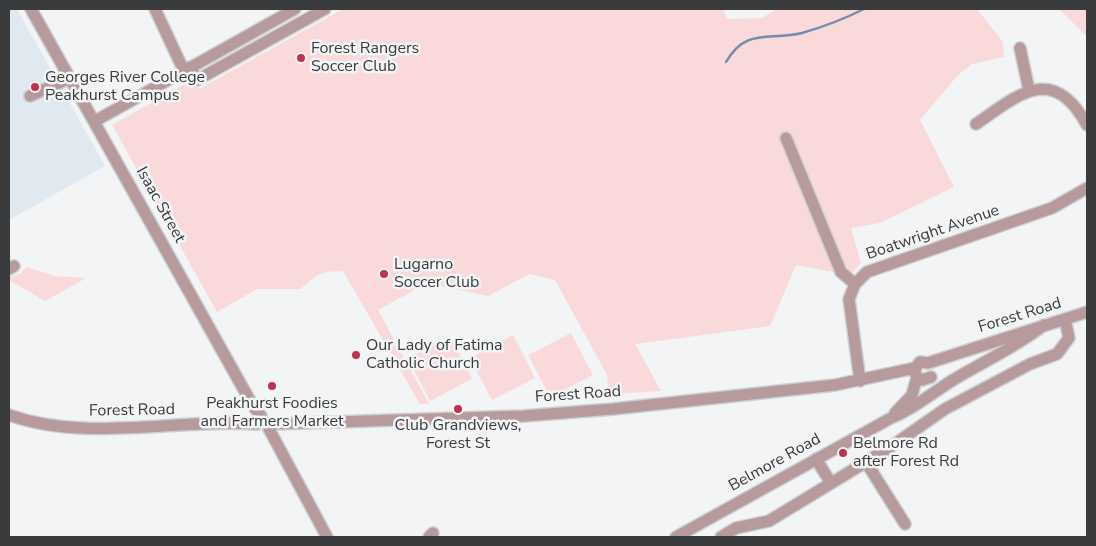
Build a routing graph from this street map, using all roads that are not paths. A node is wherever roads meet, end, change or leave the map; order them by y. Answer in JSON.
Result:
{"nodes":[{"id":1,"x":31,"y":9,"type":"edge"},
{"id":2,"x":155,"y":9,"type":"edge"},
{"id":3,"x":295,"y":9,"type":"edge"},
{"id":4,"x":325,"y":9,"type":"edge"},
{"id":5,"x":1020,"y":48,"type":"dead end"},
{"id":6,"x":187,"y":69,"type":"junction"},
{"id":7,"x":70,"y":78,"type":"junction"},
{"id":8,"x":1029,"y":90,"type":"junction"},
{"id":9,"x":30,"y":96,"type":"dead end"},
{"id":10,"x":95,"y":121,"type":"junction"},
{"id":11,"x":976,"y":124,"type":"dead end"},
{"id":12,"x":1087,"y":124,"type":"edge"},
{"id":13,"x":786,"y":138,"type":"dead end"},
{"id":14,"x":1087,"y":188,"type":"edge"},
{"id":15,"x":855,"y":284,"type":"junction"},
{"id":16,"x":1087,"y":312,"type":"edge"},
{"id":17,"x":1065,"y":318,"type":"junction"},
{"id":18,"x":1044,"y":325,"type":"junction"},
{"id":19,"x":930,"y":371,"type":"junction"},
{"id":20,"x":916,"y":374,"type":"junction"},
{"id":21,"x":860,"y":381,"type":"junction"},
{"id":22,"x":929,"y":396,"type":"junction"},
{"id":23,"x":9,"y":415,"type":"edge"},
{"id":24,"x":935,"y":416,"type":"junction"},
{"id":25,"x":891,"y":418,"type":"junction"},
{"id":26,"x":259,"y":420,"type":"junction"},
{"id":27,"x":270,"y":427,"type":"junction"},
{"id":28,"x":816,"y":459,"type":"junction"},
{"id":29,"x":866,"y":462,"type":"junction"},
{"id":30,"x":831,"y":483,"type":"junction"},
{"id":31,"x":905,"y":524,"type":"dead end"},
{"id":32,"x":328,"y":537,"type":"edge"},
{"id":33,"x":676,"y":537,"type":"edge"},
{"id":34,"x":721,"y":537,"type":"edge"}],
"edges":[{"from":1,"to":7,"type":"street","name":"Isaac Street"},
{"from":2,"to":6,"type":"street"},
{"from":3,"to":6,"type":"street"},
{"from":4,"to":6,"type":"street"},
{"from":5,"to":8,"type":"street"},
{"from":6,"to":10,"type":"street"},
{"from":7,"to":9,"type":"street"},
{"from":7,"to":10,"type":"street","name":"Isaac Street"},
{"from":8,"to":11,"type":"street"},
{"from":8,"to":12,"type":"street"},
{"from":10,"to":26,"type":"street","name":"Isaac Street"},
{"from":13,"to":15,"type":"street"},
{"from":14,"to":15,"type":"street","name":"Boatwright Avenue"},
{"from":15,"to":21,"type":"street","name":"Boatwright Avenue"},
{"from":16,"to":17,"type":"street","name":"Forest Road"},
{"from":17,"to":18,"type":"street","name":"Forest Road"},
{"from":17,"to":24,"type":"street"},
{"from":18,"to":19,"type":"street","name":"Forest Road"},
{"from":18,"to":22,"type":"street","name":"Belmore Road"},
{"from":19,"to":20,"type":"street"},
{"from":19,"to":20,"type":"street","name":"Forest Road"},
{"from":19,"to":22,"type":"street"},
{"from":20,"to":21,"type":"street","name":"Forest Road"},
{"from":20,"to":25,"type":"street","name":"Belmore Road"},
{"from":21,"to":27,"type":"street","name":"Forest Road"},
{"from":22,"to":24,"type":"street"},
{"from":22,"to":25,"type":"street","name":"Belmore Road"},
{"from":23,"to":26,"type":"street","name":"Forest Road"},
{"from":24,"to":29,"type":"street"},
{"from":25,"to":28,"type":"street","name":"Belmore Road"},
{"from":26,"to":27,"type":"street"},
{"from":27,"to":32,"type":"street"},
{"from":28,"to":30,"type":"street"},
{"from":28,"to":33,"type":"street","name":"Belmore Road"},
{"from":29,"to":30,"type":"street"},
{"from":29,"to":31,"type":"street"},
{"from":30,"to":34,"type":"street"}]}
